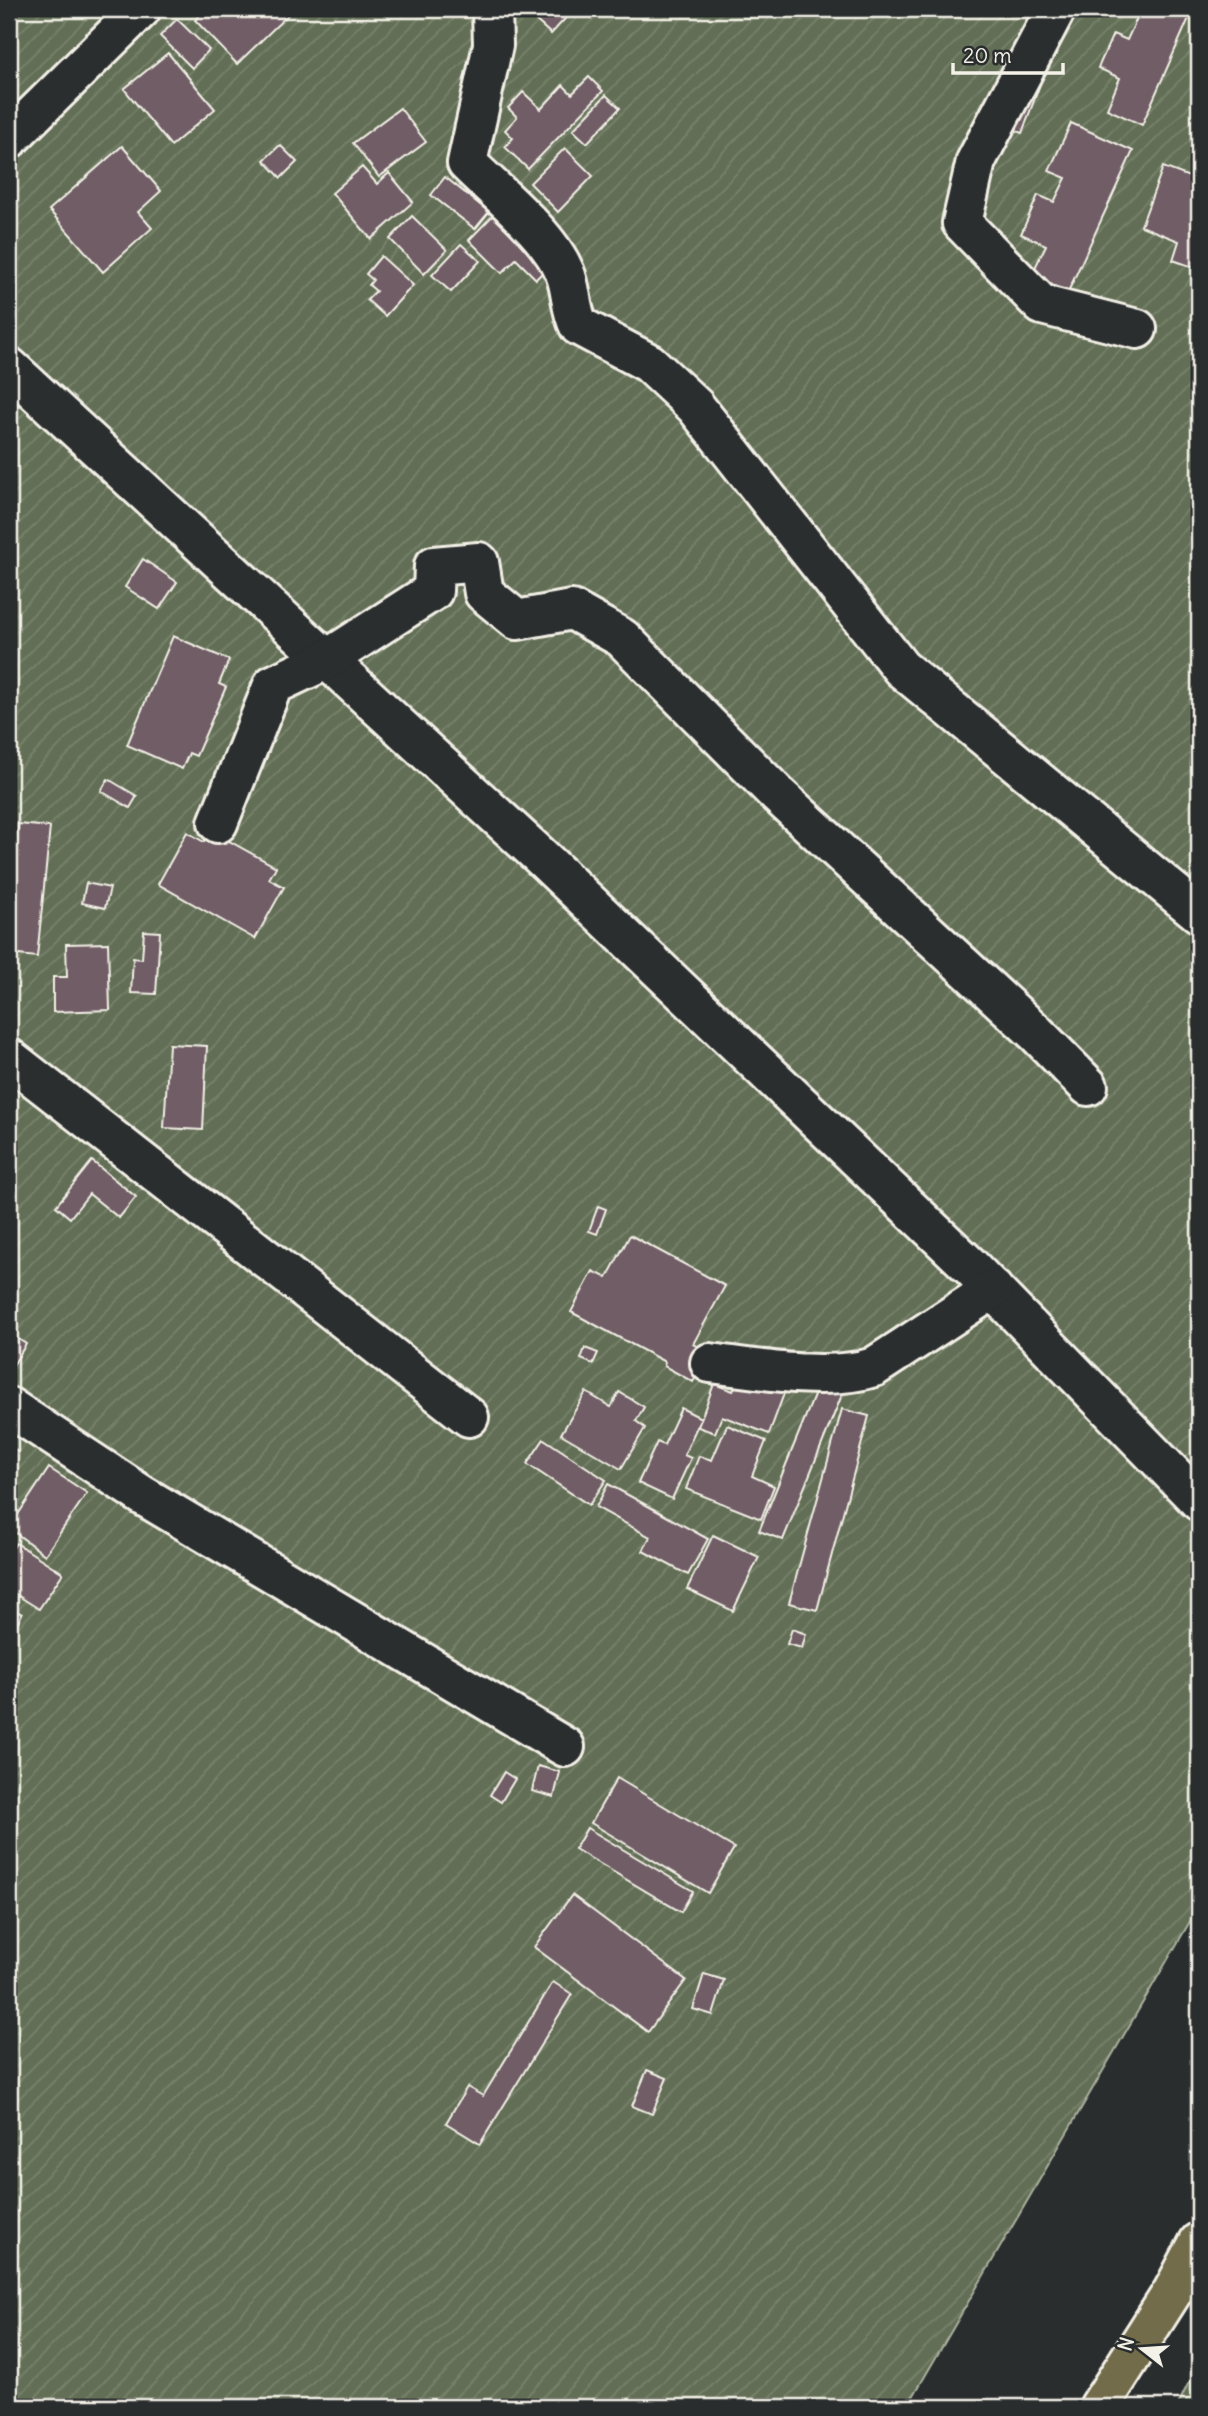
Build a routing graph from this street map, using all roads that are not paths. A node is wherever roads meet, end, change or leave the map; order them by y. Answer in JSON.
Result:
{"nodes":[{"id":1,"x":141,"y":9,"type":"edge"},
{"id":2,"x":492,"y":9,"type":"edge"},
{"id":3,"x":1056,"y":9,"type":"edge"},
{"id":4,"x":9,"y":139,"type":"edge"},
{"id":5,"x":1137,"y":329,"type":"dead end"},
{"id":6,"x":9,"y":367,"type":"edge"},
{"id":7,"x":326,"y":660,"type":"junction"},
{"id":8,"x":218,"y":822,"type":"dead end"},
{"id":9,"x":1199,"y":913,"type":"edge"},
{"id":10,"x":9,"y":1058,"type":"edge"},
{"id":11,"x":1088,"y":1086,"type":"dead end"},
{"id":12,"x":993,"y":1289,"type":"junction"},
{"id":13,"x":710,"y":1363,"type":"dead end"},
{"id":14,"x":9,"y":1407,"type":"edge"},
{"id":15,"x":469,"y":1417,"type":"dead end"},
{"id":16,"x":1199,"y":1501,"type":"edge"},
{"id":17,"x":565,"y":1747,"type":"dead end"},
{"id":18,"x":1199,"y":2242,"type":"edge"},
{"id":19,"x":1099,"y":2407,"type":"edge"}],
"edges":[{"from":1,"to":4,"type":"street"},
{"from":2,"to":9,"type":"street"},
{"from":3,"to":5,"type":"street"},
{"from":6,"to":7,"type":"street"},
{"from":7,"to":8,"type":"street"},
{"from":7,"to":11,"type":"street"},
{"from":7,"to":12,"type":"street"},
{"from":10,"to":15,"type":"street"},
{"from":12,"to":13,"type":"street"},
{"from":12,"to":16,"type":"street"},
{"from":14,"to":17,"type":"street"},
{"from":18,"to":19,"type":"main road"}]}
